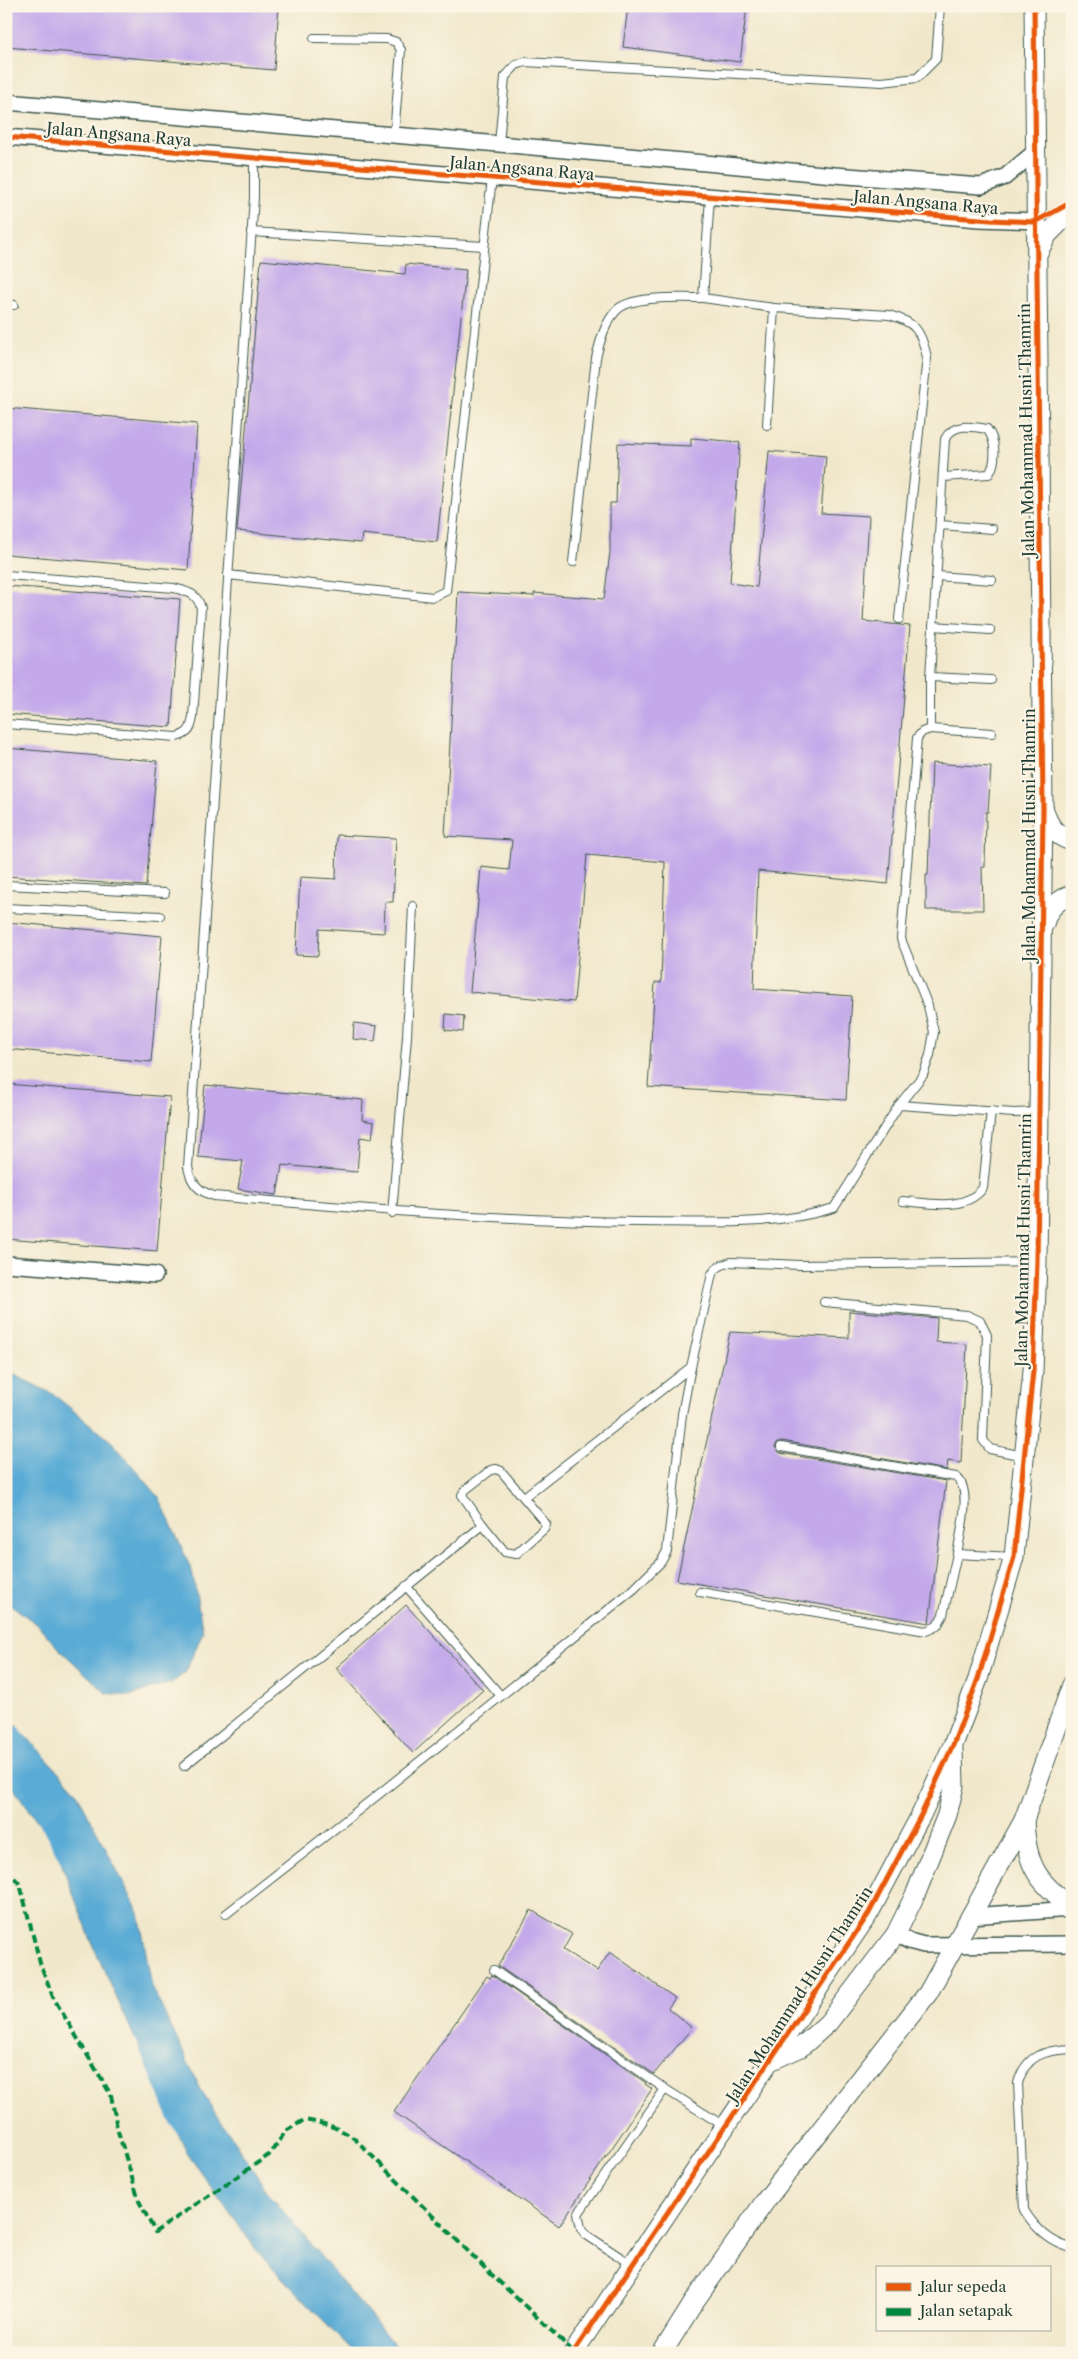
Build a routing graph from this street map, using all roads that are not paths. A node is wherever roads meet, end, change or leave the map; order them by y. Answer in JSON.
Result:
{"nodes":[{"id":1,"x":940,"y":6,"type":"edge"},
{"id":2,"x":1034,"y":6,"type":"edge"},
{"id":3,"x":314,"y":38,"type":"dead end"},
{"id":4,"x":6,"y":102,"type":"edge"},
{"id":5,"x":394,"y":135,"type":"junction"},
{"id":6,"x":6,"y":138,"type":"edge"},
{"id":7,"x":500,"y":144,"type":"junction"},
{"id":8,"x":1036,"y":151,"type":"junction"},
{"id":9,"x":254,"y":158,"type":"junction"},
{"id":10,"x":492,"y":178,"type":"junction"},
{"id":11,"x":710,"y":196,"type":"junction"},
{"id":12,"x":1072,"y":202,"type":"edge"},
{"id":13,"x":1072,"y":210,"type":"edge"},
{"id":14,"x":1036,"y":221,"type":"junction"},
{"id":15,"x":252,"y":232,"type":"junction"},
{"id":16,"x":484,"y":246,"type":"junction"},
{"id":17,"x":1036,"y":255,"type":"junction"},
{"id":18,"x":702,"y":298,"type":"junction"},
{"id":19,"x":774,"y":308,"type":"junction"},
{"id":20,"x":767,"y":425,"type":"dead end"},
{"id":21,"x":943,"y":477,"type":"junction"},
{"id":22,"x":940,"y":525,"type":"junction"},
{"id":23,"x":992,"y":529,"type":"dead end"},
{"id":24,"x":573,"y":562,"type":"dead end"},
{"id":25,"x":6,"y":574,"type":"edge"},
{"id":26,"x":228,"y":575,"type":"junction"},
{"id":27,"x":937,"y":576,"type":"junction"},
{"id":28,"x":992,"y":580,"type":"dead end"},
{"id":29,"x":899,"y":620,"type":"dead end"},
{"id":30,"x":933,"y":626,"type":"junction"},
{"id":31,"x":990,"y":630,"type":"dead end"},
{"id":32,"x":930,"y":677,"type":"junction"},
{"id":33,"x":991,"y":680,"type":"dead end"},
{"id":34,"x":6,"y":724,"type":"edge"},
{"id":35,"x":930,"y":729,"type":"junction"},
{"id":36,"x":992,"y":733,"type":"dead end"},
{"id":37,"x":1043,"y":808,"type":"junction"},
{"id":38,"x":1072,"y":841,"type":"edge"},
{"id":39,"x":6,"y":884,"type":"edge"},
{"id":40,"x":165,"y":893,"type":"dead end"},
{"id":41,"x":1072,"y":894,"type":"edge"},
{"id":42,"x":413,"y":906,"type":"dead end"},
{"id":43,"x":6,"y":908,"type":"edge"},
{"id":44,"x":160,"y":916,"type":"dead end"},
{"id":45,"x":1042,"y":930,"type":"junction"},
{"id":46,"x":899,"y":1105,"type":"junction"},
{"id":47,"x":991,"y":1111,"type":"junction"},
{"id":48,"x":1038,"y":1112,"type":"junction"},
{"id":49,"x":903,"y":1201,"type":"dead end"},
{"id":50,"x":392,"y":1213,"type":"junction"},
{"id":51,"x":1037,"y":1262,"type":"junction"},
{"id":52,"x":6,"y":1264,"type":"edge"},
{"id":53,"x":156,"y":1275,"type":"dead end"},
{"id":54,"x":824,"y":1302,"type":"dead end"},
{"id":55,"x":691,"y":1367,"type":"junction"},
{"id":56,"x":781,"y":1448,"type":"dead end"},
{"id":57,"x":1026,"y":1456,"type":"junction"},
{"id":58,"x":524,"y":1497,"type":"junction"},
{"id":59,"x":483,"y":1525,"type":"junction"},
{"id":60,"x":957,"y":1554,"type":"junction"},
{"id":61,"x":1014,"y":1557,"type":"junction"},
{"id":62,"x":406,"y":1586,"type":"junction"},
{"id":63,"x":700,"y":1592,"type":"dead end"},
{"id":64,"x":1072,"y":1684,"type":"edge"},
{"id":65,"x":501,"y":1696,"type":"junction"},
{"id":66,"x":953,"y":1744,"type":"junction"},
{"id":67,"x":184,"y":1766,"type":"dead end"},
{"id":68,"x":1024,"y":1820,"type":"junction"},
{"id":69,"x":1072,"y":1908,"type":"edge"},
{"id":70,"x":226,"y":1914,"type":"dead end"},
{"id":71,"x":970,"y":1916,"type":"junction"},
{"id":72,"x":896,"y":1934,"type":"junction"},
{"id":73,"x":956,"y":1944,"type":"junction"},
{"id":74,"x":1072,"y":1944,"type":"edge"},
{"id":75,"x":494,"y":1970,"type":"dead end"},
{"id":76,"x":1072,"y":2049,"type":"edge"},
{"id":77,"x":770,"y":2061,"type":"junction"},
{"id":78,"x":666,"y":2089,"type":"junction"},
{"id":79,"x":726,"y":2127,"type":"junction"},
{"id":80,"x":1072,"y":2248,"type":"edge"},
{"id":81,"x":633,"y":2265,"type":"junction"},
{"id":82,"x":573,"y":2353,"type":"edge"},
{"id":83,"x":662,"y":2353,"type":"edge"}],
"edges":[{"from":1,"to":7,"type":"lane"},
{"from":2,"to":8,"type":"street","name":"Jalan Mohammad Husni Thamrin"},
{"from":3,"to":5,"type":"lane"},
{"from":4,"to":5,"type":"street","name":"Jalan Angsana Raya"},
{"from":5,"to":7,"type":"street","name":"Jalan Angsana Raya"},
{"from":6,"to":9,"type":"street","name":"Jalan Angsana Raya"},
{"from":7,"to":8,"type":"street","name":"Jalan Angsana Raya"},
{"from":8,"to":14,"type":"street","name":"Jalan Mohammad Husni Thamrin"},
{"from":9,"to":10,"type":"street","name":"Jalan Angsana Raya"},
{"from":9,"to":15,"type":"lane"},
{"from":10,"to":11,"type":"street","name":"Jalan Angsana Raya"},
{"from":10,"to":16,"type":"lane"},
{"from":11,"to":14,"type":"street","name":"Jalan Angsana Raya"},
{"from":11,"to":18,"type":"lane"},
{"from":12,"to":14,"type":"street"},
{"from":13,"to":17,"type":"street"},
{"from":14,"to":17,"type":"street","name":"Jalan Mohammad Husni Thamrin"},
{"from":15,"to":16,"type":"lane"},
{"from":15,"to":26,"type":"lane"},
{"from":16,"to":26,"type":"lane"},
{"from":17,"to":37,"type":"street","name":"Jalan Mohammad Husni Thamrin"},
{"from":18,"to":19,"type":"lane"},
{"from":18,"to":24,"type":"lane"},
{"from":19,"to":20,"type":"lane"},
{"from":19,"to":29,"type":"lane"},
{"from":21,"to":21,"type":"lane"},
{"from":21,"to":22,"type":"lane"},
{"from":22,"to":23,"type":"lane"},
{"from":22,"to":27,"type":"lane"},
{"from":25,"to":34,"type":"lane"},
{"from":26,"to":50,"type":"lane"},
{"from":27,"to":28,"type":"lane"},
{"from":27,"to":30,"type":"lane"},
{"from":30,"to":31,"type":"lane"},
{"from":30,"to":32,"type":"lane"},
{"from":32,"to":33,"type":"lane"},
{"from":32,"to":35,"type":"lane"},
{"from":35,"to":36,"type":"lane"},
{"from":35,"to":46,"type":"lane"},
{"from":37,"to":38,"type":"street"},
{"from":37,"to":45,"type":"street","name":"Jalan Mohammad Husni Thamrin"},
{"from":39,"to":40,"type":"lane"},
{"from":41,"to":45,"type":"street"},
{"from":42,"to":50,"type":"lane"},
{"from":43,"to":44,"type":"lane"},
{"from":45,"to":48,"type":"street","name":"Jalan Mohammad Husni Thamrin"},
{"from":46,"to":47,"type":"lane"},
{"from":46,"to":50,"type":"lane"},
{"from":47,"to":48,"type":"lane"},
{"from":47,"to":49,"type":"lane"},
{"from":48,"to":51,"type":"street","name":"Jalan Mohammad Husni Thamrin"},
{"from":51,"to":55,"type":"lane"},
{"from":51,"to":57,"type":"street","name":"Jalan Mohammad Husni Thamrin"},
{"from":52,"to":53,"type":"street"},
{"from":54,"to":57,"type":"lane"},
{"from":55,"to":58,"type":"lane"},
{"from":55,"to":65,"type":"lane"},
{"from":56,"to":60,"type":"lane"},
{"from":57,"to":61,"type":"street","name":"Jalan Mohammad Husni Thamrin"},
{"from":58,"to":59,"type":"lane"},
{"from":58,"to":59,"type":"lane"},
{"from":59,"to":62,"type":"lane"},
{"from":60,"to":61,"type":"lane"},
{"from":60,"to":63,"type":"lane"},
{"from":61,"to":66,"type":"street","name":"Jalan Mohammad Husni Thamrin"},
{"from":62,"to":65,"type":"lane"},
{"from":62,"to":67,"type":"lane"},
{"from":64,"to":68,"type":"street"},
{"from":65,"to":70,"type":"lane"},
{"from":66,"to":72,"type":"street","name":"Jalan Mohammad Husni Thamrin"},
{"from":66,"to":77,"type":"street","name":"Jalan Mohammad Husni Thamrin"},
{"from":68,"to":69,"type":"street"},
{"from":68,"to":71,"type":"street"},
{"from":69,"to":71,"type":"street"},
{"from":71,"to":73,"type":"street"},
{"from":72,"to":73,"type":"street"},
{"from":72,"to":77,"type":"street","name":"Jalan Mohammad Husni Thamrin"},
{"from":73,"to":74,"type":"street"},
{"from":73,"to":83,"type":"street"},
{"from":75,"to":78,"type":"lane"},
{"from":76,"to":80,"type":"lane"},
{"from":77,"to":79,"type":"street","name":"Jalan Mohammad Husni Thamrin"},
{"from":78,"to":79,"type":"lane"},
{"from":78,"to":81,"type":"lane"},
{"from":79,"to":81,"type":"street","name":"Jalan Mohammad Husni Thamrin"},
{"from":81,"to":82,"type":"street","name":"Jalan Mohammad Husni Thamrin"}]}
